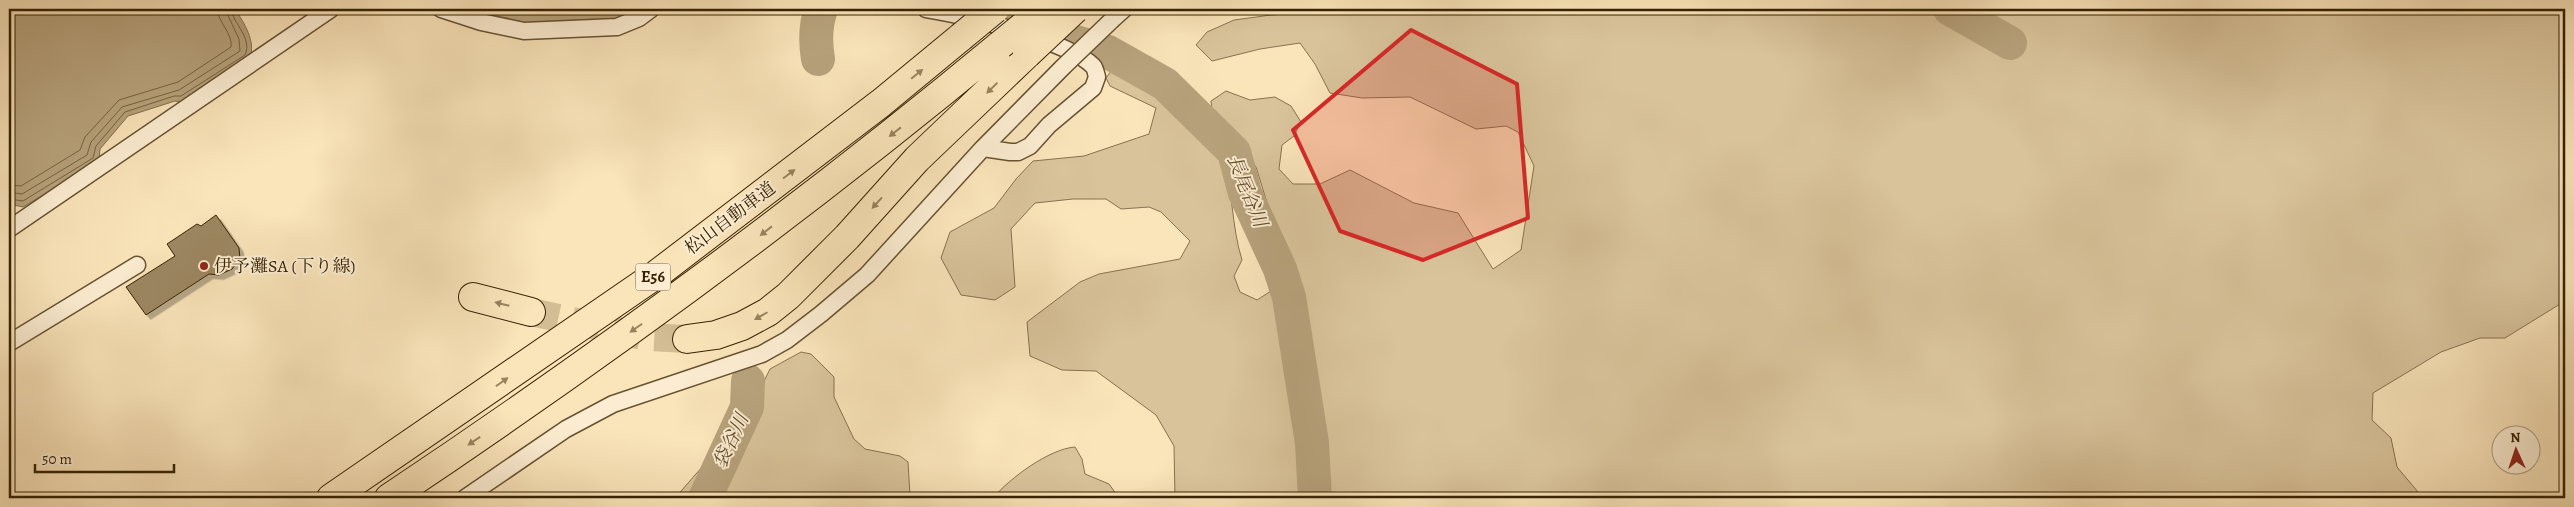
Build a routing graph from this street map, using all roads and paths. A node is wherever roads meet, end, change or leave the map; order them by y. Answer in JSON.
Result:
{"nodes":[{"id":1,"x":331,"y":9,"type":"edge"},
{"id":2,"x":441,"y":9,"type":"edge"},
{"id":3,"x":651,"y":9,"type":"edge"},
{"id":4,"x":926,"y":9,"type":"edge"},
{"id":5,"x":995,"y":9,"type":"edge"},
{"id":6,"x":1044,"y":9,"type":"edge"},
{"id":7,"x":1075,"y":9,"type":"edge"},
{"id":8,"x":1119,"y":14,"type":"edge"},
{"id":9,"x":967,"y":21,"type":"edge"},
{"id":10,"x":983,"y":148,"type":"junction"},
{"id":11,"x":9,"y":229,"type":"edge"},
{"id":12,"x":137,"y":265,"type":"dead end"},
{"id":13,"x":473,"y":297,"type":"dead end"},
{"id":14,"x":531,"y":312,"type":"tunnel mouth"},
{"id":15,"x":687,"y":339,"type":"tunnel mouth"},
{"id":16,"x":9,"y":343,"type":"edge"},
{"id":17,"x":478,"y":398,"type":"junction"},
{"id":18,"x":312,"y":498,"type":"edge"},
{"id":19,"x":331,"y":498,"type":"edge"},
{"id":20,"x":389,"y":498,"type":"edge"},
{"id":21,"x":465,"y":498,"type":"edge"}],
"edges":[{"from":1,"to":11,"type":"street"},
{"from":2,"to":3,"type":"street"},
{"from":4,"to":9,"type":"street"},
{"from":5,"to":9,"type":"highway","name":"松山自動車道","number":"E56","bridge":true},
{"from":6,"to":20,"type":"highway","name":"松山自動車道","number":"E56","one_way":true,"bridge":true},
{"from":7,"to":15,"type":"highway","one_way":true,"bridge":true},
{"from":8,"to":10,"type":"street","bridge":true},
{"from":9,"to":10,"type":"street"},
{"from":17,"to":9,"type":"highway","name":"松山自動車道","number":"E56","one_way":true},
{"from":10,"to":21,"type":"street"},
{"from":12,"to":16,"type":"street"},
{"from":14,"to":13,"type":"highway","one_way":true},
{"from":17,"to":18,"type":"highway"},
{"from":17,"to":19,"type":"highway","name":"松山自動車道","number":"E56"}]}
